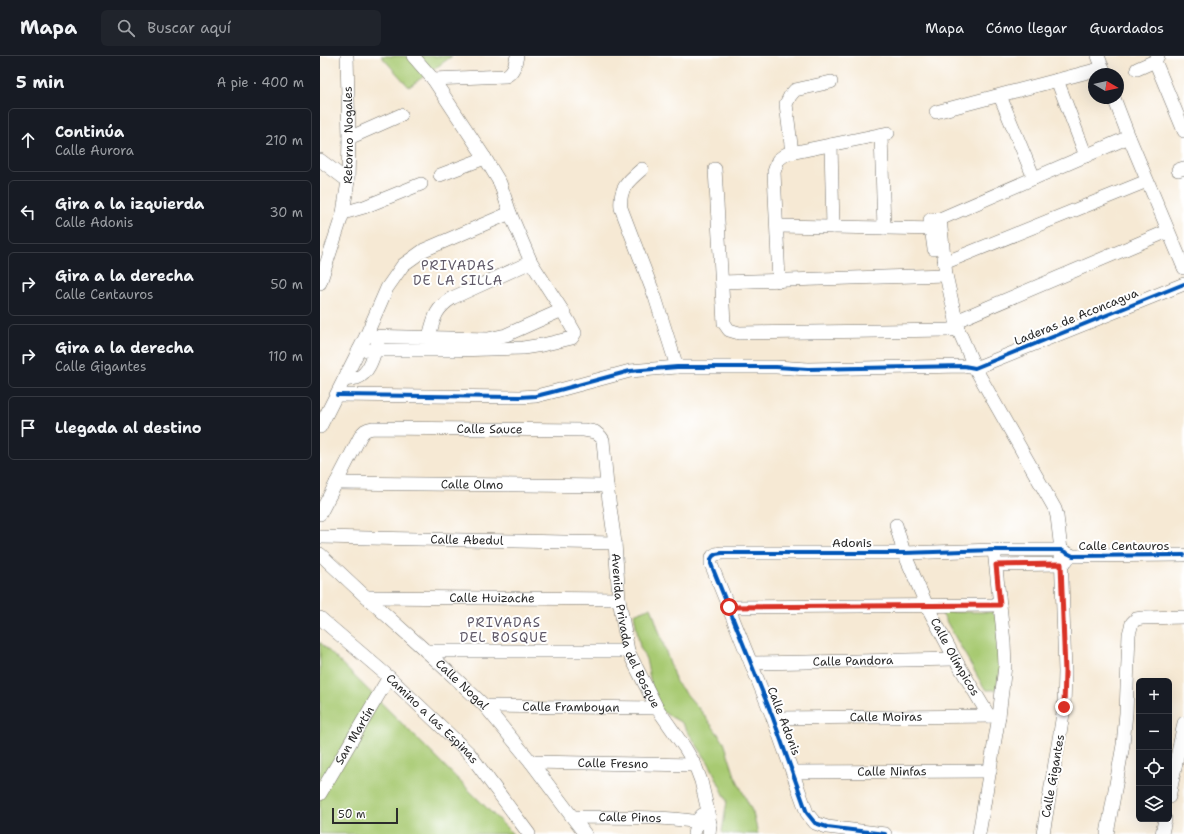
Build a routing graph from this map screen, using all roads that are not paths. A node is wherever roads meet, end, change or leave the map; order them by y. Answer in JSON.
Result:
{"nodes":[{"id":1,"x":347,"y":56,"type":"edge"},
{"id":2,"x":413,"y":56,"type":"edge"},
{"id":3,"x":517,"y":56,"type":"edge"},
{"id":4,"x":1156,"y":58,"type":"edge"},
{"id":5,"x":1102,"y":66,"type":"edge"},
{"id":6,"x":1137,"y":69,"type":"dead end"},
{"id":7,"x":433,"y":79,"type":"junction"},
{"id":8,"x":1057,"y":80,"type":"junction"},
{"id":9,"x":831,"y":82,"type":"dead end"},
{"id":10,"x":1000,"y":96,"type":"junction"},
{"id":11,"x":1116,"y":104,"type":"edge"},
{"id":12,"x":936,"y":112,"type":"dead end"},
{"id":13,"x":401,"y":115,"type":"dead end"},
{"id":14,"x":1184,"y":130,"type":"edge"},
{"id":15,"x":1129,"y":137,"type":"junction"},
{"id":16,"x":349,"y":138,"type":"junction"},
{"id":17,"x":831,"y":145,"type":"junction"},
{"id":18,"x":792,"y":153,"type":"junction"},
{"id":19,"x":1086,"y":156,"type":"junction"},
{"id":20,"x":485,"y":158,"type":"junction"},
{"id":21,"x":320,"y":160,"type":"edge"},
{"id":22,"x":642,"y":169,"type":"dead end"},
{"id":23,"x":715,"y":169,"type":"dead end"},
{"id":24,"x":440,"y":175,"type":"dead end"},
{"id":25,"x":1034,"y":178,"type":"junction"},
{"id":26,"x":1147,"y":180,"type":"junction"},
{"id":27,"x":348,"y":181,"type":"junction"},
{"id":28,"x":421,"y":184,"type":"dead end"},
{"id":29,"x":343,"y":213,"type":"junction"},
{"id":30,"x":510,"y":213,"type":"junction"},
{"id":31,"x":777,"y":226,"type":"junction"},
{"id":32,"x":938,"y":226,"type":"junction"},
{"id":33,"x":833,"y":227,"type":"junction"},
{"id":34,"x":884,"y":228,"type":"junction"},
{"id":35,"x":1168,"y":231,"type":"junction"},
{"id":36,"x":532,"y":262,"type":"junction"},
{"id":37,"x":1184,"y":268,"type":"edge"},
{"id":38,"x":942,"y":271,"type":"junction"},
{"id":39,"x":779,"y":281,"type":"junction"},
{"id":40,"x":722,"y":282,"type":"junction"},
{"id":41,"x":320,"y":283,"type":"edge"},
{"id":42,"x":1184,"y":284,"type":"edge"},
{"id":43,"x":562,"y":310,"type":"junction"},
{"id":44,"x":954,"y":327,"type":"junction"},
{"id":45,"x":366,"y":336,"type":"junction"},
{"id":46,"x":380,"y":337,"type":"junction"},
{"id":47,"x":429,"y":338,"type":"junction"},
{"id":48,"x":359,"y":350,"type":"junction"},
{"id":49,"x":376,"y":350,"type":"junction"},
{"id":50,"x":677,"y":366,"type":"junction"},
{"id":51,"x":969,"y":367,"type":"junction"},
{"id":52,"x":344,"y":380,"type":"junction"},
{"id":53,"x":337,"y":395,"type":"junction"},
{"id":54,"x":320,"y":426,"type":"edge"},
{"id":55,"x":603,"y":440,"type":"joint"},
{"id":56,"x":336,"y":483,"type":"junction"},
{"id":57,"x":607,"y":486,"type":"junction"},
{"id":58,"x":320,"y":514,"type":"edge"},
{"id":59,"x":896,"y":525,"type":"dead end"},
{"id":60,"x":320,"y":537,"type":"edge"},
{"id":61,"x":614,"y":543,"type":"junction"},
{"id":62,"x":994,"y":550,"type":"junction"},
{"id":63,"x":1061,"y":550,"type":"junction"},
{"id":64,"x":904,"y":553,"type":"junction"},
{"id":65,"x":320,"y":554,"type":"edge"},
{"id":66,"x":1184,"y":555,"type":"edge"},
{"id":67,"x":1073,"y":556,"type":"junction"},
{"id":68,"x":711,"y":559,"type":"joint"},
{"id":69,"x":1061,"y":564,"type":"junction"},
{"id":70,"x":996,"y":565,"type":"junction"},
{"id":71,"x":366,"y":597,"type":"junction"},
{"id":72,"x":619,"y":599,"type":"junction"},
{"id":73,"x":1000,"y":605,"type":"junction"},
{"id":74,"x":927,"y":606,"type":"junction"},
{"id":75,"x":729,"y":607,"type":"junction"},
{"id":76,"x":1184,"y":617,"type":"edge"},
{"id":77,"x":320,"y":618,"type":"edge"},
{"id":78,"x":426,"y":651,"type":"junction"},
{"id":79,"x":628,"y":651,"type":"junction"},
{"id":80,"x":955,"y":659,"type":"junction"},
{"id":81,"x":751,"y":663,"type":"junction"},
{"id":82,"x":389,"y":677,"type":"junction"},
{"id":83,"x":485,"y":706,"type":"junction"},
{"id":84,"x":657,"y":708,"type":"junction"},
{"id":85,"x":994,"y":716,"type":"junction"},
{"id":86,"x":773,"y":718,"type":"junction"},
{"id":87,"x":1184,"y":723,"type":"edge"},
{"id":88,"x":531,"y":762,"type":"junction"},
{"id":89,"x":695,"y":765,"type":"junction"},
{"id":90,"x":990,"y":770,"type":"junction"},
{"id":91,"x":793,"y":772,"type":"junction"},
{"id":92,"x":1171,"y":786,"type":"edge"},
{"id":93,"x":320,"y":794,"type":"edge"},
{"id":94,"x":707,"y":807,"type":"junction"},
{"id":95,"x":573,"y":817,"type":"junction"},
{"id":96,"x":1164,"y":822,"type":"edge"},
{"id":97,"x":709,"y":829,"type":"edge"},
{"id":98,"x":695,"y":831,"type":"edge"},
{"id":99,"x":529,"y":834,"type":"edge"},
{"id":100,"x":585,"y":834,"type":"edge"},
{"id":101,"x":884,"y":834,"type":"edge"},
{"id":102,"x":979,"y":834,"type":"edge"},
{"id":103,"x":1043,"y":834,"type":"edge"},
{"id":104,"x":1107,"y":834,"type":"edge"},
{"id":105,"x":1162,"y":834,"type":"edge"}],
"edges":[{"from":1,"to":16,"type":"street","name":"Retorno Nogales"},
{"from":2,"to":7,"type":"street"},
{"from":3,"to":7,"type":"street"},
{"from":4,"to":6,"type":"street"},
{"from":4,"to":14,"type":"street"},
{"from":5,"to":8,"type":"street"},
{"from":7,"to":20,"type":"street"},
{"from":8,"to":10,"type":"street"},
{"from":8,"to":19,"type":"street"},
{"from":9,"to":18,"type":"street"},
{"from":10,"to":12,"type":"street"},
{"from":10,"to":25,"type":"street"},
{"from":11,"to":15,"type":"street"},
{"from":13,"to":16,"type":"street"},
{"from":15,"to":19,"type":"street"},
{"from":15,"to":26,"type":"street"},
{"from":16,"to":27,"type":"street","name":"Retorno Nogales"},
{"from":17,"to":18,"type":"street"},
{"from":17,"to":33,"type":"street"},
{"from":17,"to":34,"type":"street"},
{"from":18,"to":31,"type":"street"},
{"from":19,"to":25,"type":"street"},
{"from":20,"to":24,"type":"street"},
{"from":20,"to":30,"type":"street"},
{"from":21,"to":27,"type":"street"},
{"from":22,"to":50,"type":"street"},
{"from":23,"to":40,"type":"street"},
{"from":25,"to":32,"type":"street"},
{"from":26,"to":35,"type":"street"},
{"from":26,"to":38,"type":"street"},
{"from":27,"to":29,"type":"street","name":"Retorno Nogales"},
{"from":28,"to":29,"type":"street"},
{"from":29,"to":41,"type":"street","name":"Retorno Nogales"},
{"from":30,"to":36,"type":"street"},
{"from":30,"to":45,"type":"street"},
{"from":31,"to":33,"type":"street"},
{"from":31,"to":39,"type":"street"},
{"from":32,"to":34,"type":"street"},
{"from":32,"to":38,"type":"street","name":"Calle Gigantes"},
{"from":33,"to":34,"type":"street"},
{"from":35,"to":37,"type":"street"},
{"from":35,"to":44,"type":"street"},
{"from":36,"to":43,"type":"street"},
{"from":36,"to":47,"type":"street"},
{"from":38,"to":39,"type":"street"},
{"from":38,"to":44,"type":"street","name":"Calle Gigantes"},
{"from":39,"to":40,"type":"street"},
{"from":40,"to":44,"type":"street"},
{"from":42,"to":51,"type":"street","name":"Laderas de Aconcagua"},
{"from":43,"to":47,"type":"street"},
{"from":43,"to":49,"type":"street"},
{"from":44,"to":51,"type":"street","name":"Calle Gigantes"},
{"from":45,"to":46,"type":"street"},
{"from":45,"to":48,"type":"street"},
{"from":46,"to":47,"type":"street"},
{"from":46,"to":49,"type":"street"},
{"from":48,"to":49,"type":"street"},
{"from":48,"to":52,"type":"street"},
{"from":49,"to":52,"type":"street"},
{"from":50,"to":51,"type":"street"},
{"from":50,"to":53,"type":"street"},
{"from":51,"to":63,"type":"street","name":"Calle Gigantes"},
{"from":52,"to":53,"type":"street"},
{"from":53,"to":54,"type":"street"},
{"from":55,"to":56,"type":"street","name":"Calle Sauce"},
{"from":55,"to":57,"type":"street","name":"Avenida Privada del Bosque"},
{"from":56,"to":57,"type":"street","name":"Calle Olmo"},
{"from":56,"to":58,"type":"street"},
{"from":57,"to":61,"type":"street","name":"Avenida Privada del Bosque"},
{"from":59,"to":64,"type":"street","name":"Calle Olímpicos"},
{"from":60,"to":61,"type":"street","name":"Calle Abedul"},
{"from":61,"to":72,"type":"street","name":"Avenida Privada del Bosque"},
{"from":62,"to":63,"type":"street","name":"Calle Centauros"},
{"from":62,"to":64,"type":"street","name":"Adonis"},
{"from":62,"to":70,"type":"street"},
{"from":63,"to":67,"type":"street","name":"Calle Centauros"},
{"from":63,"to":69,"type":"street","name":"Calle Gigantes"},
{"from":64,"to":68,"type":"street","name":"Adonis"},
{"from":64,"to":74,"type":"street","name":"Calle Olímpicos"},
{"from":65,"to":71,"type":"street","name":"Calle Nogal"},
{"from":66,"to":67,"type":"street","name":"Calle Centauros"},
{"from":67,"to":69,"type":"street","name":"Calle Centauros"},
{"from":68,"to":75,"type":"street","name":"Calle Adonis"},
{"from":69,"to":70,"type":"street"},
{"from":69,"to":103,"type":"street","name":"Calle Gigantes"},
{"from":70,"to":73,"type":"street"},
{"from":71,"to":72,"type":"street","name":"Calle Huizache"},
{"from":71,"to":78,"type":"street","name":"Calle Nogal"},
{"from":72,"to":79,"type":"street","name":"Avenida Privada del Bosque"},
{"from":73,"to":74,"type":"street"},
{"from":73,"to":85,"type":"street"},
{"from":74,"to":75,"type":"street"},
{"from":74,"to":80,"type":"street","name":"Calle Olímpicos"},
{"from":75,"to":81,"type":"street","name":"Calle Adonis"},
{"from":76,"to":104,"type":"street"},
{"from":77,"to":82,"type":"street","name":"Camino a las Espinas"},
{"from":78,"to":79,"type":"street"},
{"from":78,"to":83,"type":"street","name":"Calle Nogal"},
{"from":79,"to":84,"type":"street","name":"Avenida Privada del Bosque"},
{"from":80,"to":81,"type":"street","name":"Calle Pandora"},
{"from":80,"to":85,"type":"street","name":"Calle Olímpicos"},
{"from":81,"to":86,"type":"street","name":"Calle Adonis"},
{"from":82,"to":93,"type":"street","name":"San Martín"},
{"from":82,"to":99,"type":"street","name":"Camino a las Espinas"},
{"from":83,"to":84,"type":"street","name":"Calle Framboyan"},
{"from":83,"to":88,"type":"street","name":"Calle Nogal"},
{"from":84,"to":89,"type":"street","name":"Avenida Privada del Bosque"},
{"from":85,"to":86,"type":"street","name":"Calle Moiras"},
{"from":85,"to":90,"type":"street"},
{"from":86,"to":91,"type":"street","name":"Calle Adonis"},
{"from":87,"to":92,"type":"street"},
{"from":88,"to":89,"type":"street","name":"Calle Fresno"},
{"from":88,"to":95,"type":"street","name":"Calle Nogal"},
{"from":89,"to":94,"type":"street","name":"Avenida Privada del Bosque"},
{"from":90,"to":91,"type":"street","name":"Calle Ninfas"},
{"from":90,"to":102,"type":"street"},
{"from":91,"to":101,"type":"street","name":"Calle Adonis"},
{"from":94,"to":97,"type":"street","name":"Avenida Privada del Bosque"},
{"from":94,"to":98,"type":"street"},
{"from":95,"to":98,"type":"street","name":"Calle Pinos"},
{"from":95,"to":100,"type":"street","name":"Calle Nogal"},
{"from":96,"to":105,"type":"street"},
{"from":97,"to":98,"type":"street","name":"Calle Pinos"}]}
